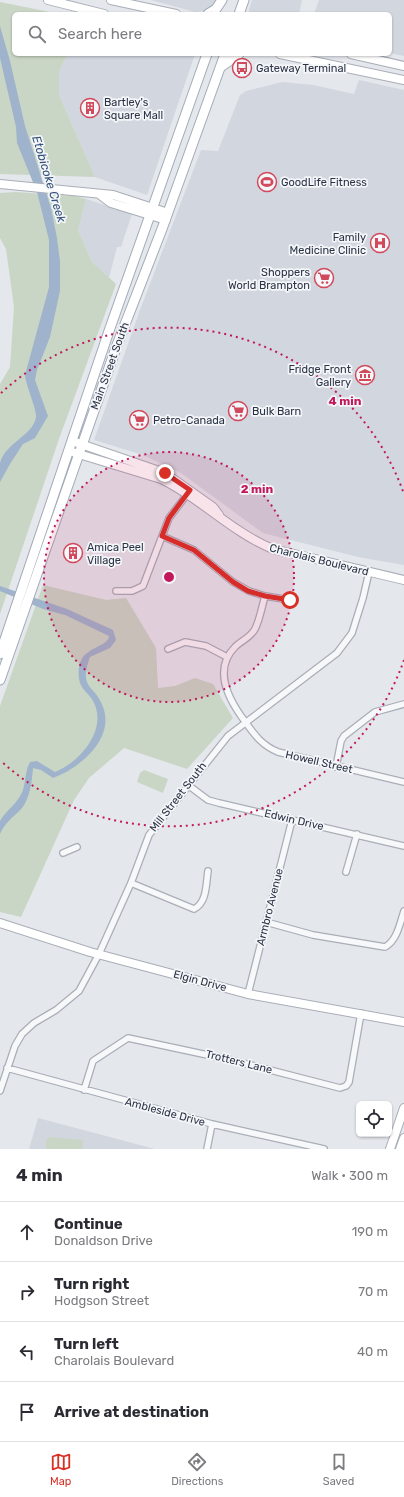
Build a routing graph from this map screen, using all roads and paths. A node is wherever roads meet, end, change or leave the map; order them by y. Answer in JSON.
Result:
{"nodes":[{"id":1,"x":48,"y":0,"type":"edge"},
{"id":2,"x":111,"y":0,"type":"edge"},
{"id":3,"x":222,"y":0,"type":"edge"},
{"id":4,"x":226,"y":0,"type":"edge"},
{"id":5,"x":245,"y":0,"type":"edge"},
{"id":6,"x":96,"y":12,"type":"edge"},
{"id":7,"x":167,"y":12,"type":"edge"},
{"id":8,"x":211,"y":12,"type":"edge"},
{"id":9,"x":222,"y":12,"type":"edge"},
{"id":10,"x":240,"y":12,"type":"edge"},
{"id":11,"x":246,"y":12,"type":"edge"},
{"id":12,"x":224,"y":56,"type":"edge"},
{"id":13,"x":236,"y":56,"type":"edge"},
{"id":14,"x":290,"y":56,"type":"edge"},
{"id":15,"x":360,"y":56,"type":"edge"},
{"id":16,"x":203,"y":59,"type":"edge"},
{"id":17,"x":379,"y":60,"type":"junction"},
{"id":18,"x":404,"y":66,"type":"edge"},
{"id":19,"x":357,"y":70,"type":"junction"},
{"id":20,"x":219,"y":71,"type":"junction"},
{"id":21,"x":404,"y":80,"type":"edge"},
{"id":22,"x":178,"y":136,"type":"junction"},
{"id":23,"x":194,"y":141,"type":"junction"},
{"id":24,"x":0,"y":184,"type":"edge"},
{"id":25,"x":151,"y":212,"type":"junction"},
{"id":26,"x":167,"y":217,"type":"junction"},
{"id":27,"x":72,"y":441,"type":"junction"},
{"id":28,"x":81,"y":450,"type":"junction"},
{"id":29,"x":69,"y":451,"type":"junction"},
{"id":30,"x":188,"y":492,"type":"junction"},
{"id":31,"x":162,"y":536,"type":"junction"},
{"id":32,"x":369,"y":572,"type":"junction"},
{"id":33,"x":404,"y":580,"type":"edge"},
{"id":34,"x":29,"y":583,"type":"junction"},
{"id":35,"x":116,"y":591,"type":"dead end"},
{"id":36,"x":265,"y":596,"type":"junction"},
{"id":37,"x":290,"y":600,"type":"dead end"},
{"id":38,"x":6,"y":638,"type":"edge"},
{"id":39,"x":3,"y":649,"type":"edge"},
{"id":40,"x":168,"y":649,"type":"dead end"},
{"id":41,"x":227,"y":657,"type":"junction"},
{"id":42,"x":0,"y":680,"type":"edge"},
{"id":43,"x":404,"y":704,"type":"edge"},
{"id":44,"x":246,"y":722,"type":"junction"},
{"id":45,"x":336,"y":766,"type":"junction"},
{"id":46,"x":404,"y":782,"type":"edge"},
{"id":47,"x":188,"y":785,"type":"junction"},
{"id":48,"x":292,"y":820,"type":"junction"},
{"id":49,"x":357,"y":834,"type":"junction"},
{"id":50,"x":404,"y":846,"type":"edge"},
{"id":51,"x":77,"y":847,"type":"dead end"},
{"id":52,"x":63,"y":853,"type":"dead end"},
{"id":53,"x":208,"y":871,"type":"dead end"},
{"id":54,"x":346,"y":872,"type":"dead end"},
{"id":55,"x":131,"y":884,"type":"junction"},
{"id":56,"x":404,"y":911,"type":"edge"},
{"id":57,"x":266,"y":922,"type":"junction"},
{"id":58,"x":1,"y":924,"type":"edge"},
{"id":59,"x":99,"y":954,"type":"junction"},
{"id":60,"x":248,"y":994,"type":"junction"},
{"id":61,"x":361,"y":1013,"type":"junction"},
{"id":62,"x":404,"y":1022,"type":"edge"},
{"id":63,"x":7,"y":1068,"type":"junction"},
{"id":64,"x":84,"y":1090,"type":"junction"},
{"id":65,"x":0,"y":1091,"type":"edge"},
{"id":66,"x":404,"y":1108,"type":"edge"},
{"id":67,"x":212,"y":1124,"type":"junction"},
{"id":68,"x":404,"y":1138,"type":"edge"},
{"id":69,"x":207,"y":1149,"type":"edge"},
{"id":70,"x":324,"y":1149,"type":"edge"},
{"id":71,"x":390,"y":1149,"type":"edge"},
{"id":72,"x":400,"y":1149,"type":"edge"}],
"edges":[{"from":1,"to":6,"type":"street"},
{"from":2,"to":7,"type":"street"},
{"from":3,"to":8,"type":"main road"},
{"from":4,"to":9,"type":"main road"},
{"from":5,"to":10,"type":"main road"},
{"from":5,"to":11,"type":"main road"},
{"from":12,"to":20,"type":"main road","name":"Main Street South"},
{"from":13,"to":20,"type":"main road"},
{"from":14,"to":19,"type":"street"},
{"from":15,"to":17,"type":"street"},
{"from":16,"to":22,"type":"main road","name":"Main Street South"},
{"from":17,"to":18,"type":"street"},
{"from":17,"to":19,"type":"street"},
{"from":19,"to":21,"type":"street"},
{"from":20,"to":23,"type":"main road","name":"Main Street South"},
{"from":22,"to":23,"type":"main road"},
{"from":22,"to":25,"type":"main road","name":"Main Street South"},
{"from":23,"to":26,"type":"main road","name":"Main Street South"},
{"from":24,"to":25,"type":"street"},
{"from":25,"to":26,"type":"street"},
{"from":25,"to":27,"type":"main road","name":"Main Street South"},
{"from":26,"to":28,"type":"main road","name":"Main Street South"},
{"from":27,"to":28,"type":"street","name":"Charolais Boulevard"},
{"from":27,"to":29,"type":"main road","name":"Main Street South"},
{"from":28,"to":29,"type":"street","name":"Charolais Boulevard"},
{"from":28,"to":30,"type":"street","name":"Charolais Boulevard"},
{"from":28,"to":34,"type":"main road","name":"Main Street South"},
{"from":29,"to":34,"type":"main road","name":"Main Street South"},
{"from":30,"to":31,"type":"street"},
{"from":30,"to":32,"type":"street","name":"Charolais Boulevard"},
{"from":31,"to":35,"type":"street"},
{"from":31,"to":36,"type":"street"},
{"from":32,"to":33,"type":"street","name":"Charolais Boulevard"},
{"from":32,"to":44,"type":"street","name":"Mill Street South"},
{"from":34,"to":38,"type":"main road","name":"Main Street South"},
{"from":36,"to":37,"type":"street"},
{"from":36,"to":41,"type":"street"},
{"from":38,"to":39,"type":"main road","name":"Main Street South"},
{"from":39,"to":42,"type":"main road","name":"Main Street South"},
{"from":40,"to":41,"type":"street"},
{"from":41,"to":44,"type":"street","name":"Howell Street"},
{"from":43,"to":45,"type":"street"},
{"from":44,"to":45,"type":"street","name":"Howell Street"},
{"from":44,"to":47,"type":"street","name":"Mill Street South"},
{"from":45,"to":46,"type":"street","name":"Howell Street"},
{"from":47,"to":48,"type":"street","name":"Edwin Drive"},
{"from":47,"to":55,"type":"street","name":"Mill Street South"},
{"from":48,"to":49,"type":"street","name":"Edwin Drive"},
{"from":48,"to":57,"type":"street","name":"Armbro Avenue"},
{"from":49,"to":50,"type":"street","name":"Edwin Drive"},
{"from":49,"to":54,"type":"street"},
{"from":51,"to":52,"type":"street"},
{"from":53,"to":55,"type":"street"},
{"from":55,"to":59,"type":"street","name":"Mill Street South"},
{"from":56,"to":57,"type":"street"},
{"from":57,"to":60,"type":"street","name":"Armbro Avenue"},
{"from":58,"to":59,"type":"street","name":"Elgin Drive"},
{"from":59,"to":60,"type":"street","name":"Elgin Drive"},
{"from":59,"to":63,"type":"street","name":"Mill Street South"},
{"from":60,"to":61,"type":"street","name":"Elgin Drive"},
{"from":61,"to":62,"type":"street","name":"Elgin Drive"},
{"from":61,"to":64,"type":"street","name":"Trotters Lane"},
{"from":63,"to":64,"type":"street","name":"Ambleside Drive"},
{"from":63,"to":65,"type":"street","name":"Mill Street South"},
{"from":64,"to":67,"type":"street","name":"Ambleside Drive"},
{"from":66,"to":71,"type":"street"},
{"from":67,"to":69,"type":"street"},
{"from":67,"to":70,"type":"street","name":"Ambleside Drive"},
{"from":68,"to":72,"type":"street"}]}
